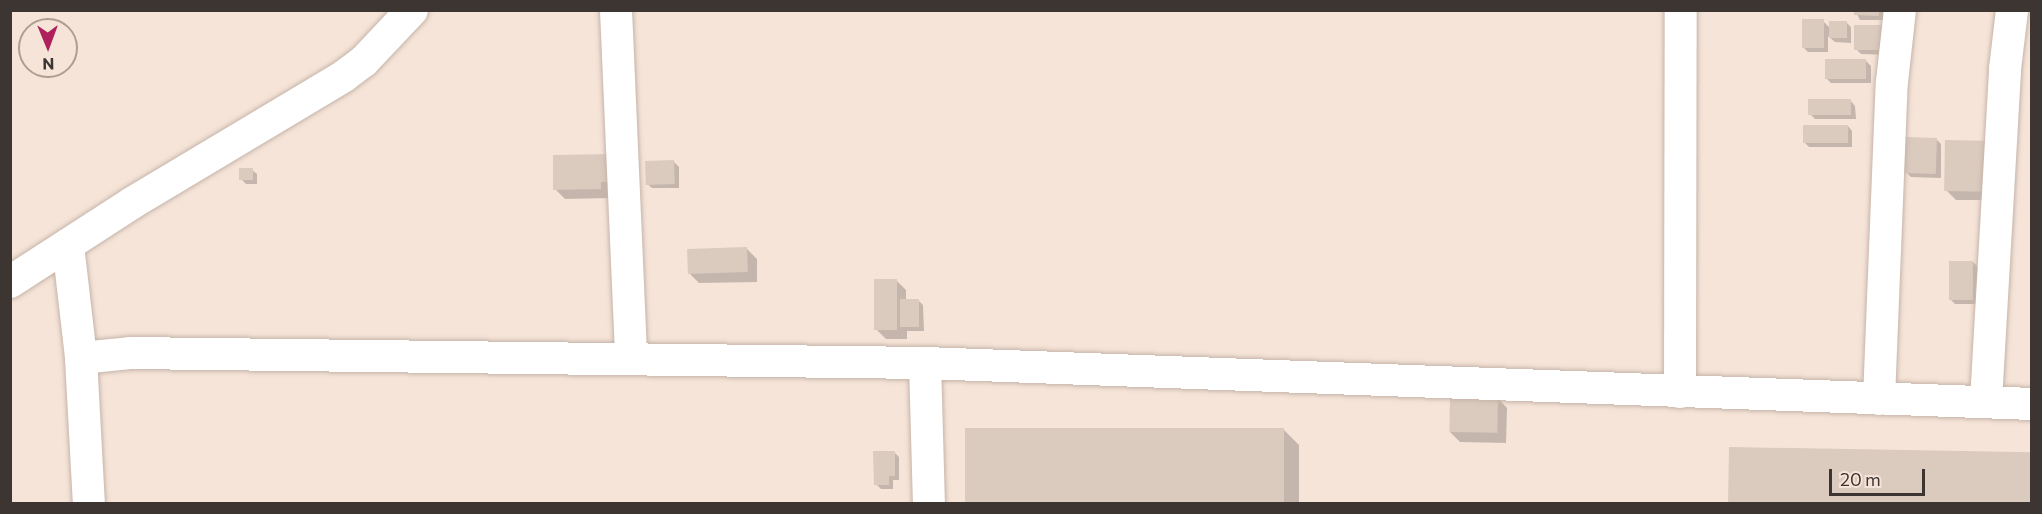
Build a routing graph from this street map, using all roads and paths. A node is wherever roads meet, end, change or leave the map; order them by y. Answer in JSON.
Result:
{"nodes":[{"id":1,"x":412,"y":10,"type":"edge"},
{"id":2,"x":616,"y":10,"type":"edge"},
{"id":3,"x":1681,"y":10,"type":"edge"},
{"id":4,"x":1900,"y":10,"type":"edge"},
{"id":5,"x":2012,"y":10,"type":"edge"},
{"id":6,"x":68,"y":245,"type":"junction"},
{"id":7,"x":10,"y":282,"type":"edge"},
{"id":8,"x":81,"y":358,"type":"junction"},
{"id":9,"x":631,"y":359,"type":"junction"},
{"id":10,"x":925,"y":363,"type":"junction"},
{"id":11,"x":1680,"y":392,"type":"junction"},
{"id":12,"x":1879,"y":399,"type":"junction"},
{"id":13,"x":1986,"y":401,"type":"junction"},
{"id":14,"x":2031,"y":404,"type":"edge"},
{"id":15,"x":89,"y":504,"type":"edge"},
{"id":16,"x":929,"y":504,"type":"edge"}],
"edges":[{"from":1,"to":6,"type":"street"},
{"from":2,"to":9,"type":"street"},
{"from":3,"to":11,"type":"street"},
{"from":4,"to":12,"type":"street"},
{"from":5,"to":13,"type":"street"},
{"from":6,"to":7,"type":"street"},
{"from":6,"to":8,"type":"street"},
{"from":8,"to":9,"type":"street"},
{"from":8,"to":15,"type":"street"},
{"from":9,"to":10,"type":"street"},
{"from":10,"to":11,"type":"street"},
{"from":10,"to":16,"type":"street"},
{"from":11,"to":12,"type":"street"},
{"from":12,"to":13,"type":"street"},
{"from":13,"to":14,"type":"street"}]}
